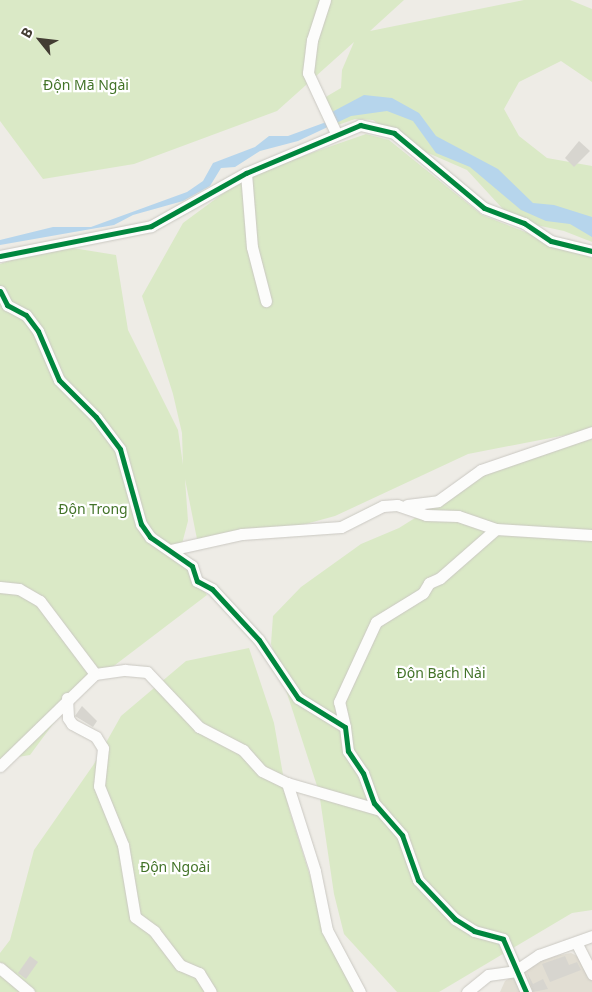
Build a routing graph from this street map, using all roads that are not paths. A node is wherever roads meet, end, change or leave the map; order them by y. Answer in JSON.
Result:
{"nodes":[{"id":1,"x":325,"y":0,"type":"edge"},
{"id":2,"x":332,"y":126,"type":"junction"},
{"id":3,"x":246,"y":173,"type":"junction"},
{"id":4,"x":592,"y":251,"type":"edge"},
{"id":5,"x":0,"y":256,"type":"edge"},
{"id":6,"x":0,"y":291,"type":"edge"},
{"id":7,"x":266,"y":301,"type":"dead end"},
{"id":8,"x":592,"y":432,"type":"edge"},
{"id":9,"x":397,"y":505,"type":"junction"},
{"id":10,"x":496,"y":529,"type":"junction"},
{"id":11,"x":592,"y":535,"type":"edge"},
{"id":12,"x":170,"y":550,"type":"junction"},
{"id":13,"x":0,"y":587,"type":"edge"},
{"id":14,"x":95,"y":674,"type":"junction"},
{"id":15,"x":67,"y":698,"type":"junction"},
{"id":16,"x":345,"y":727,"type":"junction"},
{"id":17,"x":0,"y":766,"type":"edge"},
{"id":18,"x":287,"y":783,"type":"junction"},
{"id":19,"x":380,"y":810,"type":"junction"},
{"id":20,"x":592,"y":936,"type":"edge"},
{"id":21,"x":577,"y":944,"type":"junction"},
{"id":22,"x":0,"y":968,"type":"edge"},
{"id":23,"x":515,"y":971,"type":"junction"},
{"id":24,"x":592,"y":974,"type":"edge"},
{"id":25,"x":29,"y":992,"type":"edge"},
{"id":26,"x":211,"y":992,"type":"edge"},
{"id":27,"x":360,"y":992,"type":"edge"},
{"id":28,"x":467,"y":992,"type":"edge"},
{"id":29,"x":526,"y":992,"type":"edge"}],
"edges":[{"from":1,"to":2,"type":"street"},
{"from":2,"to":3,"type":"street"},
{"from":2,"to":4,"type":"street"},
{"from":3,"to":5,"type":"street"},
{"from":3,"to":7,"type":"street"},
{"from":6,"to":12,"type":"street"},
{"from":8,"to":9,"type":"street"},
{"from":9,"to":10,"type":"street"},
{"from":9,"to":12,"type":"street"},
{"from":10,"to":11,"type":"street"},
{"from":10,"to":16,"type":"street"},
{"from":12,"to":16,"type":"street"},
{"from":13,"to":14,"type":"street"},
{"from":14,"to":15,"type":"street"},
{"from":14,"to":18,"type":"street"},
{"from":15,"to":17,"type":"street"},
{"from":15,"to":26,"type":"street"},
{"from":16,"to":19,"type":"street"},
{"from":18,"to":19,"type":"street"},
{"from":18,"to":27,"type":"street"},
{"from":19,"to":23,"type":"street"},
{"from":20,"to":21,"type":"street"},
{"from":21,"to":23,"type":"street"},
{"from":21,"to":24,"type":"street"},
{"from":22,"to":25,"type":"street"},
{"from":23,"to":28,"type":"street"},
{"from":23,"to":29,"type":"street"}]}
